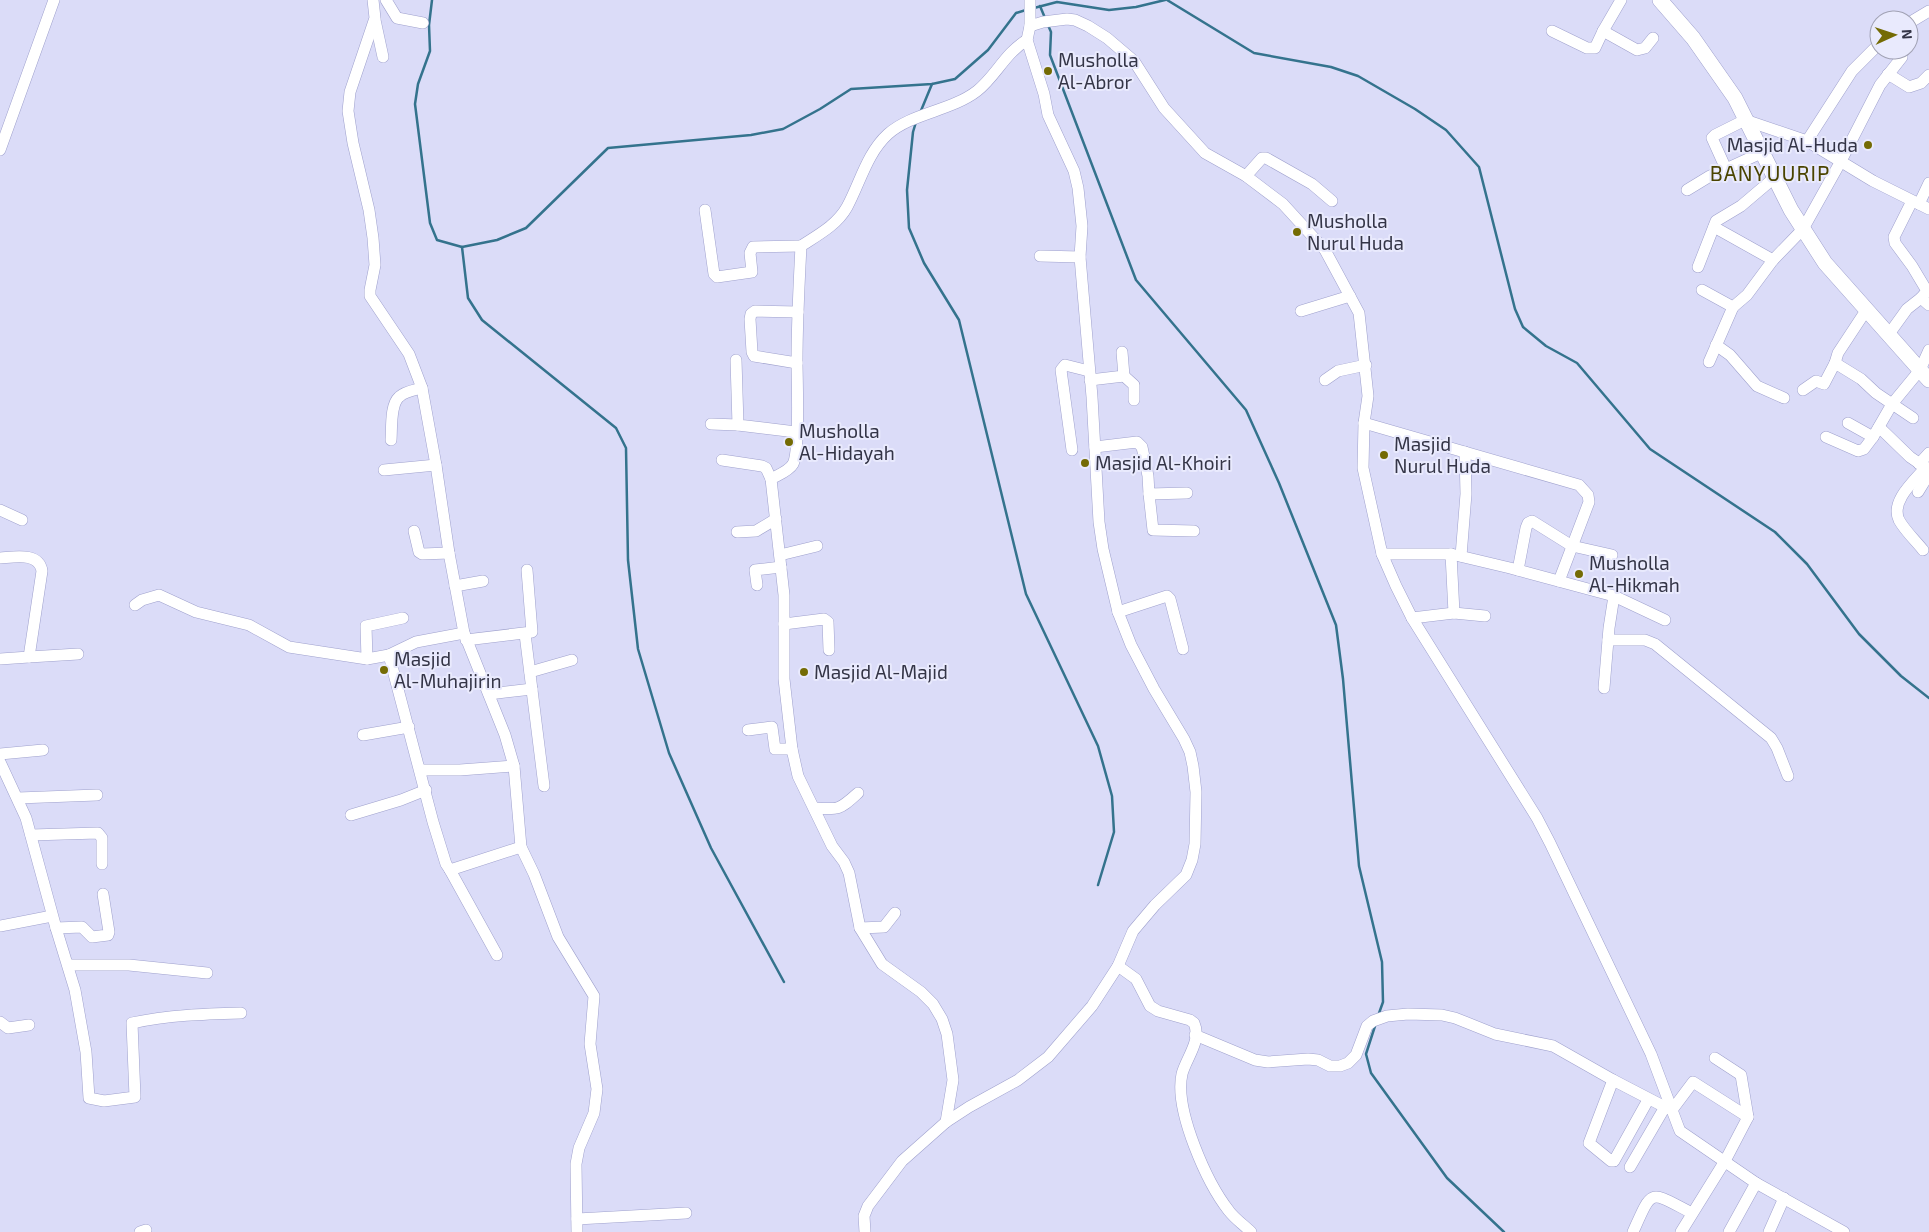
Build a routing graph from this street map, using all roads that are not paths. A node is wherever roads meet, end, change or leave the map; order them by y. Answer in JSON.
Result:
{"nodes":[{"id":1,"x":54,"y":0,"type":"edge"},
{"id":2,"x":373,"y":0,"type":"edge"},
{"id":3,"x":386,"y":0,"type":"edge"},
{"id":4,"x":1030,"y":0,"type":"edge"},
{"id":5,"x":1621,"y":0,"type":"edge"},
{"id":6,"x":1660,"y":0,"type":"edge"},
{"id":7,"x":375,"y":18,"type":"junction"},
{"id":8,"x":1031,"y":21,"type":"junction"},
{"id":9,"x":423,"y":23,"type":"dead end"},
{"id":10,"x":1603,"y":31,"type":"junction"},
{"id":11,"x":1552,"y":32,"type":"dead end"},
{"id":12,"x":1654,"y":38,"type":"dead end"},
{"id":13,"x":1027,"y":40,"type":"junction"},
{"id":14,"x":1869,"y":54,"type":"edge"},
{"id":15,"x":383,"y":57,"type":"dead end"},
{"id":16,"x":1900,"y":60,"type":"edge"},
{"id":17,"x":1888,"y":74,"type":"junction"},
{"id":18,"x":1929,"y":75,"type":"edge"},
{"id":19,"x":1745,"y":120,"type":"junction"},
{"id":20,"x":1807,"y":141,"type":"junction"},
{"id":21,"x":0,"y":150,"type":"edge"},
{"id":22,"x":1761,"y":152,"type":"junction"},
{"id":23,"x":1841,"y":161,"type":"junction"},
{"id":24,"x":1726,"y":169,"type":"junction"},
{"id":25,"x":1246,"y":176,"type":"junction"},
{"id":26,"x":1774,"y":178,"type":"junction"},
{"id":27,"x":1929,"y":183,"type":"edge"},
{"id":28,"x":1687,"y":190,"type":"dead end"},
{"id":29,"x":1332,"y":202,"type":"dead end"},
{"id":30,"x":1920,"y":205,"type":"edge"},
{"id":31,"x":705,"y":210,"type":"dead end"},
{"id":32,"x":1714,"y":227,"type":"junction"},
{"id":33,"x":1803,"y":229,"type":"junction"},
{"id":34,"x":802,"y":246,"type":"junction"},
{"id":35,"x":1040,"y":256,"type":"dead end"},
{"id":36,"x":1080,"y":257,"type":"junction"},
{"id":37,"x":1773,"y":260,"type":"junction"},
{"id":38,"x":1698,"y":267,"type":"dead end"},
{"id":39,"x":1702,"y":290,"type":"dead end"},
{"id":40,"x":1350,"y":296,"type":"junction"},
{"id":41,"x":1925,"y":302,"type":"edge"},
{"id":42,"x":1733,"y":307,"type":"junction"},
{"id":43,"x":1867,"y":310,"type":"junction"},
{"id":44,"x":798,"y":312,"type":"junction"},
{"id":45,"x":1301,"y":312,"type":"dead end"},
{"id":46,"x":1889,"y":334,"type":"junction"},
{"id":47,"x":1716,"y":345,"type":"junction"},
{"id":48,"x":1929,"y":350,"type":"edge"},
{"id":49,"x":1122,"y":352,"type":"dead end"},
{"id":50,"x":736,"y":360,"type":"dead end"},
{"id":51,"x":1709,"y":362,"type":"dead end"},
{"id":52,"x":797,"y":363,"type":"junction"},
{"id":53,"x":1835,"y":363,"type":"junction"},
{"id":54,"x":1366,"y":365,"type":"junction"},
{"id":55,"x":1924,"y":375,"type":"edge"},
{"id":56,"x":1089,"y":376,"type":"junction"},
{"id":57,"x":1124,"y":376,"type":"junction"},
{"id":58,"x":1325,"y":380,"type":"dead end"},
{"id":59,"x":422,"y":388,"type":"junction"},
{"id":60,"x":1802,"y":390,"type":"dead end"},
{"id":61,"x":1784,"y":398,"type":"dead end"},
{"id":62,"x":1134,"y":400,"type":"dead end"},
{"id":63,"x":1892,"y":404,"type":"junction"},
{"id":64,"x":1912,"y":418,"type":"dead end"},
{"id":65,"x":1364,"y":423,"type":"junction"},
{"id":66,"x":1848,"y":423,"type":"dead end"},
{"id":67,"x":711,"y":424,"type":"dead end"},
{"id":68,"x":738,"y":425,"type":"junction"},
{"id":69,"x":1879,"y":427,"type":"junction"},
{"id":70,"x":796,"y":432,"type":"junction"},
{"id":71,"x":1826,"y":437,"type":"dead end"},
{"id":72,"x":1873,"y":438,"type":"junction"},
{"id":73,"x":391,"y":440,"type":"dead end"},
{"id":74,"x":1094,"y":447,"type":"junction"},
{"id":75,"x":1072,"y":450,"type":"dead end"},
{"id":76,"x":1465,"y":452,"type":"junction"},
{"id":77,"x":1929,"y":453,"type":"edge"},
{"id":78,"x":722,"y":460,"type":"dead end"},
{"id":79,"x":436,"y":465,"type":"junction"},
{"id":80,"x":1926,"y":469,"type":"edge"},
{"id":81,"x":384,"y":470,"type":"dead end"},
{"id":82,"x":771,"y":479,"type":"junction"},
{"id":83,"x":1923,"y":489,"type":"edge"},
{"id":84,"x":1149,"y":494,"type":"junction"},
{"id":85,"x":1188,"y":494,"type":"dead end"},
{"id":86,"x":0,"y":510,"type":"edge"},
{"id":87,"x":776,"y":519,"type":"junction"},
{"id":88,"x":22,"y":520,"type":"dead end"},
{"id":89,"x":414,"y":531,"type":"dead end"},
{"id":90,"x":1194,"y":531,"type":"dead end"},
{"id":91,"x":737,"y":532,"type":"dead end"},
{"id":92,"x":817,"y":546,"type":"dead end"},
{"id":93,"x":1572,"y":546,"type":"junction"},
{"id":94,"x":1923,"y":550,"type":"dead end"},
{"id":95,"x":449,"y":553,"type":"junction"},
{"id":96,"x":1382,"y":554,"type":"junction"},
{"id":97,"x":780,"y":555,"type":"junction"},
{"id":98,"x":1456,"y":555,"type":"junction"},
{"id":99,"x":1612,"y":556,"type":"dead end"},
{"id":100,"x":0,"y":558,"type":"edge"},
{"id":101,"x":781,"y":567,"type":"junction"},
{"id":102,"x":527,"y":570,"type":"dead end"},
{"id":103,"x":1518,"y":570,"type":"junction"},
{"id":104,"x":483,"y":581,"type":"dead end"},
{"id":105,"x":1559,"y":581,"type":"junction"},
{"id":106,"x":757,"y":585,"type":"dead end"},
{"id":107,"x":455,"y":586,"type":"junction"},
{"id":108,"x":1614,"y":596,"type":"junction"},
{"id":109,"x":135,"y":605,"type":"dead end"},
{"id":110,"x":1118,"y":612,"type":"junction"},
{"id":111,"x":1454,"y":612,"type":"junction"},
{"id":112,"x":1485,"y":616,"type":"dead end"},
{"id":113,"x":403,"y":618,"type":"dead end"},
{"id":114,"x":1412,"y":618,"type":"junction"},
{"id":115,"x":1665,"y":620,"type":"dead end"},
{"id":116,"x":784,"y":624,"type":"junction"},
{"id":117,"x":526,"y":634,"type":"junction"},
{"id":118,"x":465,"y":636,"type":"junction"},
{"id":119,"x":1608,"y":640,"type":"junction"},
{"id":120,"x":830,"y":650,"type":"dead end"},
{"id":121,"x":1183,"y":650,"type":"dead end"},
{"id":122,"x":78,"y":654,"type":"dead end"},
{"id":123,"x":389,"y":655,"type":"junction"},
{"id":124,"x":29,"y":657,"type":"junction"},
{"id":125,"x":366,"y":658,"type":"junction"},
{"id":126,"x":0,"y":659,"type":"edge"},
{"id":127,"x":572,"y":660,"type":"dead end"},
{"id":128,"x":530,"y":672,"type":"junction"},
{"id":129,"x":1604,"y":688,"type":"dead end"},
{"id":130,"x":532,"y":689,"type":"junction"},
{"id":131,"x":489,"y":694,"type":"junction"},
{"id":132,"x":409,"y":727,"type":"junction"},
{"id":133,"x":748,"y":730,"type":"dead end"},
{"id":134,"x":363,"y":735,"type":"dead end"},
{"id":135,"x":792,"y":749,"type":"junction"},
{"id":136,"x":43,"y":750,"type":"dead end"},
{"id":137,"x":0,"y":754,"type":"edge"},
{"id":138,"x":0,"y":762,"type":"edge"},
{"id":139,"x":514,"y":766,"type":"junction"},
{"id":140,"x":421,"y":770,"type":"junction"},
{"id":141,"x":1788,"y":776,"type":"dead end"},
{"id":142,"x":544,"y":786,"type":"dead end"},
{"id":143,"x":426,"y":790,"type":"junction"},
{"id":144,"x":858,"y":793,"type":"dead end"},
{"id":145,"x":97,"y":795,"type":"dead end"},
{"id":146,"x":18,"y":798,"type":"junction"},
{"id":147,"x":815,"y":808,"type":"junction"},
{"id":148,"x":351,"y":815,"type":"dead end"},
{"id":149,"x":31,"y":836,"type":"junction"},
{"id":150,"x":521,"y":847,"type":"junction"},
{"id":151,"x":102,"y":864,"type":"dead end"},
{"id":152,"x":450,"y":870,"type":"junction"},
{"id":153,"x":103,"y":894,"type":"dead end"},
{"id":154,"x":896,"y":913,"type":"dead end"},
{"id":155,"x":52,"y":916,"type":"junction"},
{"id":156,"x":0,"y":926,"type":"edge"},
{"id":157,"x":56,"y":928,"type":"junction"},
{"id":158,"x":860,"y":928,"type":"junction"},
{"id":159,"x":497,"y":955,"type":"dead end"},
{"id":160,"x":68,"y":965,"type":"junction"},
{"id":161,"x":1118,"y":966,"type":"junction"},
{"id":162,"x":207,"y":973,"type":"dead end"},
{"id":163,"x":240,"y":1014,"type":"dead end"},
{"id":164,"x":0,"y":1022,"type":"edge"},
{"id":165,"x":29,"y":1025,"type":"dead end"},
{"id":166,"x":1195,"y":1035,"type":"junction"},
{"id":167,"x":1715,"y":1058,"type":"dead end"},
{"id":168,"x":1612,"y":1080,"type":"junction"},
{"id":169,"x":1648,"y":1100,"type":"junction"},
{"id":170,"x":1668,"y":1108,"type":"junction"},
{"id":171,"x":1748,"y":1117,"type":"junction"},
{"id":172,"x":946,"y":1122,"type":"junction"},
{"id":173,"x":1724,"y":1161,"type":"junction"},
{"id":174,"x":1630,"y":1167,"type":"dead end"},
{"id":175,"x":1756,"y":1183,"type":"junction"},
{"id":176,"x":1784,"y":1198,"type":"junction"},
{"id":177,"x":1692,"y":1212,"type":"junction"},
{"id":178,"x":686,"y":1213,"type":"dead end"},
{"id":179,"x":577,"y":1219,"type":"junction"},
{"id":180,"x":577,"y":1232,"type":"edge"},
{"id":181,"x":864,"y":1232,"type":"edge"},
{"id":182,"x":1251,"y":1232,"type":"edge"},
{"id":183,"x":1633,"y":1232,"type":"edge"},
{"id":184,"x":1681,"y":1232,"type":"edge"},
{"id":185,"x":1729,"y":1232,"type":"edge"},
{"id":186,"x":1769,"y":1232,"type":"edge"},
{"id":187,"x":1844,"y":1232,"type":"edge"}],
"edges":[{"from":1,"to":21,"type":"street"},
{"from":2,"to":7,"type":"street"},
{"from":3,"to":9,"type":"street"},
{"from":4,"to":8,"type":"street"},
{"from":5,"to":10,"type":"street"},
{"from":6,"to":19,"type":"main road"},
{"from":7,"to":15,"type":"street"},
{"from":7,"to":59,"type":"street"},
{"from":8,"to":13,"type":"street"},
{"from":8,"to":25,"type":"street"},
{"from":10,"to":11,"type":"street"},
{"from":10,"to":12,"type":"street"},
{"from":13,"to":34,"type":"street"},
{"from":13,"to":36,"type":"street"},
{"from":14,"to":20,"type":"street"},
{"from":16,"to":17,"type":"street"},
{"from":17,"to":18,"type":"street"},
{"from":17,"to":23,"type":"street"},
{"from":19,"to":20,"type":"street"},
{"from":19,"to":22,"type":"main road"},
{"from":19,"to":24,"type":"street"},
{"from":20,"to":23,"type":"street"},
{"from":22,"to":24,"type":"street"},
{"from":22,"to":26,"type":"main road"},
{"from":23,"to":30,"type":"street"},
{"from":23,"to":33,"type":"street"},
{"from":24,"to":28,"type":"street"},
{"from":25,"to":29,"type":"street"},
{"from":25,"to":40,"type":"street"},
{"from":26,"to":32,"type":"street"},
{"from":26,"to":33,"type":"main road"},
{"from":27,"to":30,"type":"street"},
{"from":30,"to":41,"type":"street"},
{"from":31,"to":34,"type":"street"},
{"from":32,"to":37,"type":"street"},
{"from":32,"to":38,"type":"street"},
{"from":33,"to":37,"type":"street"},
{"from":33,"to":43,"type":"main road"},
{"from":34,"to":44,"type":"street"},
{"from":35,"to":36,"type":"street"},
{"from":36,"to":56,"type":"street"},
{"from":37,"to":42,"type":"street"},
{"from":39,"to":42,"type":"street"},
{"from":40,"to":45,"type":"street"},
{"from":40,"to":54,"type":"street"},
{"from":41,"to":46,"type":"street"},
{"from":42,"to":47,"type":"street"},
{"from":43,"to":46,"type":"main road"},
{"from":43,"to":53,"type":"street"},
{"from":44,"to":52,"type":"street"},
{"from":44,"to":52,"type":"street"},
{"from":46,"to":55,"type":"main road"},
{"from":47,"to":51,"type":"street"},
{"from":47,"to":61,"type":"street"},
{"from":48,"to":55,"type":"street"},
{"from":49,"to":57,"type":"street"},
{"from":50,"to":68,"type":"street"},
{"from":52,"to":70,"type":"street"},
{"from":53,"to":60,"type":"street"},
{"from":53,"to":63,"type":"street"},
{"from":54,"to":58,"type":"street"},
{"from":54,"to":65,"type":"street"},
{"from":55,"to":63,"type":"street"},
{"from":56,"to":57,"type":"street"},
{"from":56,"to":74,"type":"street"},
{"from":56,"to":75,"type":"street"},
{"from":57,"to":62,"type":"street"},
{"from":59,"to":73,"type":"street"},
{"from":59,"to":79,"type":"street"},
{"from":63,"to":64,"type":"street"},
{"from":63,"to":69,"type":"street"},
{"from":65,"to":76,"type":"street"},
{"from":65,"to":96,"type":"street"},
{"from":66,"to":72,"type":"street"},
{"from":67,"to":68,"type":"street"},
{"from":68,"to":70,"type":"street"},
{"from":69,"to":72,"type":"street"},
{"from":69,"to":80,"type":"street"},
{"from":70,"to":82,"type":"street"},
{"from":71,"to":72,"type":"street"},
{"from":74,"to":84,"type":"street"},
{"from":74,"to":110,"type":"street"},
{"from":76,"to":93,"type":"street"},
{"from":76,"to":98,"type":"street"},
{"from":77,"to":80,"type":"street"},
{"from":78,"to":82,"type":"street"},
{"from":79,"to":81,"type":"street"},
{"from":79,"to":95,"type":"street"},
{"from":80,"to":83,"type":"street"},
{"from":80,"to":94,"type":"street"},
{"from":82,"to":87,"type":"street"},
{"from":84,"to":85,"type":"street"},
{"from":84,"to":90,"type":"street"},
{"from":86,"to":88,"type":"street"},
{"from":87,"to":91,"type":"street"},
{"from":87,"to":97,"type":"street"},
{"from":89,"to":95,"type":"street"},
{"from":92,"to":97,"type":"street"},
{"from":93,"to":99,"type":"street"},
{"from":93,"to":103,"type":"street"},
{"from":93,"to":105,"type":"street"},
{"from":95,"to":107,"type":"street"},
{"from":96,"to":98,"type":"street"},
{"from":96,"to":114,"type":"street"},
{"from":97,"to":101,"type":"street"},
{"from":98,"to":103,"type":"street"},
{"from":98,"to":111,"type":"street"},
{"from":100,"to":124,"type":"street"},
{"from":101,"to":106,"type":"street"},
{"from":101,"to":116,"type":"street"},
{"from":102,"to":117,"type":"street"},
{"from":103,"to":105,"type":"street"},
{"from":104,"to":107,"type":"street"},
{"from":105,"to":108,"type":"street"},
{"from":107,"to":118,"type":"street"},
{"from":108,"to":115,"type":"street"},
{"from":108,"to":119,"type":"street"},
{"from":109,"to":125,"type":"street"},
{"from":110,"to":121,"type":"street"},
{"from":110,"to":161,"type":"street"},
{"from":111,"to":112,"type":"street"},
{"from":111,"to":114,"type":"street"},
{"from":113,"to":125,"type":"street"},
{"from":114,"to":170,"type":"street"},
{"from":116,"to":120,"type":"street"},
{"from":116,"to":135,"type":"street"},
{"from":117,"to":118,"type":"street"},
{"from":117,"to":128,"type":"street"},
{"from":118,"to":123,"type":"street"},
{"from":118,"to":131,"type":"street"},
{"from":119,"to":129,"type":"street"},
{"from":119,"to":141,"type":"street"},
{"from":122,"to":124,"type":"street"},
{"from":123,"to":125,"type":"street"},
{"from":123,"to":132,"type":"street"},
{"from":124,"to":126,"type":"street"},
{"from":127,"to":128,"type":"street"},
{"from":128,"to":130,"type":"street"},
{"from":130,"to":131,"type":"street"},
{"from":130,"to":142,"type":"street"},
{"from":131,"to":139,"type":"street"},
{"from":132,"to":134,"type":"street"},
{"from":132,"to":140,"type":"street"},
{"from":133,"to":135,"type":"street"},
{"from":135,"to":147,"type":"street"},
{"from":136,"to":137,"type":"street"},
{"from":138,"to":146,"type":"street"},
{"from":139,"to":140,"type":"street"},
{"from":139,"to":150,"type":"street"},
{"from":140,"to":143,"type":"street"},
{"from":143,"to":148,"type":"street"},
{"from":143,"to":152,"type":"street"},
{"from":144,"to":147,"type":"street"},
{"from":145,"to":146,"type":"street"},
{"from":146,"to":149,"type":"street"},
{"from":147,"to":158,"type":"street"},
{"from":149,"to":151,"type":"street"},
{"from":149,"to":155,"type":"street"},
{"from":150,"to":152,"type":"street"},
{"from":150,"to":179,"type":"street"},
{"from":152,"to":159,"type":"street"},
{"from":153,"to":157,"type":"street"},
{"from":154,"to":158,"type":"street"},
{"from":155,"to":156,"type":"street"},
{"from":155,"to":157,"type":"street"},
{"from":157,"to":160,"type":"street"},
{"from":158,"to":172,"type":"street"},
{"from":160,"to":162,"type":"street"},
{"from":160,"to":163,"type":"street"},
{"from":161,"to":166,"type":"street"},
{"from":161,"to":172,"type":"street"},
{"from":164,"to":165,"type":"street"},
{"from":166,"to":168,"type":"street"},
{"from":166,"to":182,"type":"street"},
{"from":167,"to":171,"type":"street"},
{"from":168,"to":169,"type":"street"},
{"from":168,"to":169,"type":"street"},
{"from":169,"to":170,"type":"street"},
{"from":170,"to":171,"type":"street"},
{"from":170,"to":173,"type":"street"},
{"from":170,"to":174,"type":"street"},
{"from":171,"to":173,"type":"street"},
{"from":172,"to":181,"type":"street"},
{"from":173,"to":175,"type":"street"},
{"from":173,"to":177,"type":"street"},
{"from":175,"to":176,"type":"street"},
{"from":175,"to":185,"type":"street"},
{"from":176,"to":186,"type":"street"},
{"from":176,"to":187,"type":"street"},
{"from":177,"to":183,"type":"street"},
{"from":177,"to":184,"type":"street"},
{"from":178,"to":179,"type":"street"},
{"from":179,"to":180,"type":"street"}]}
